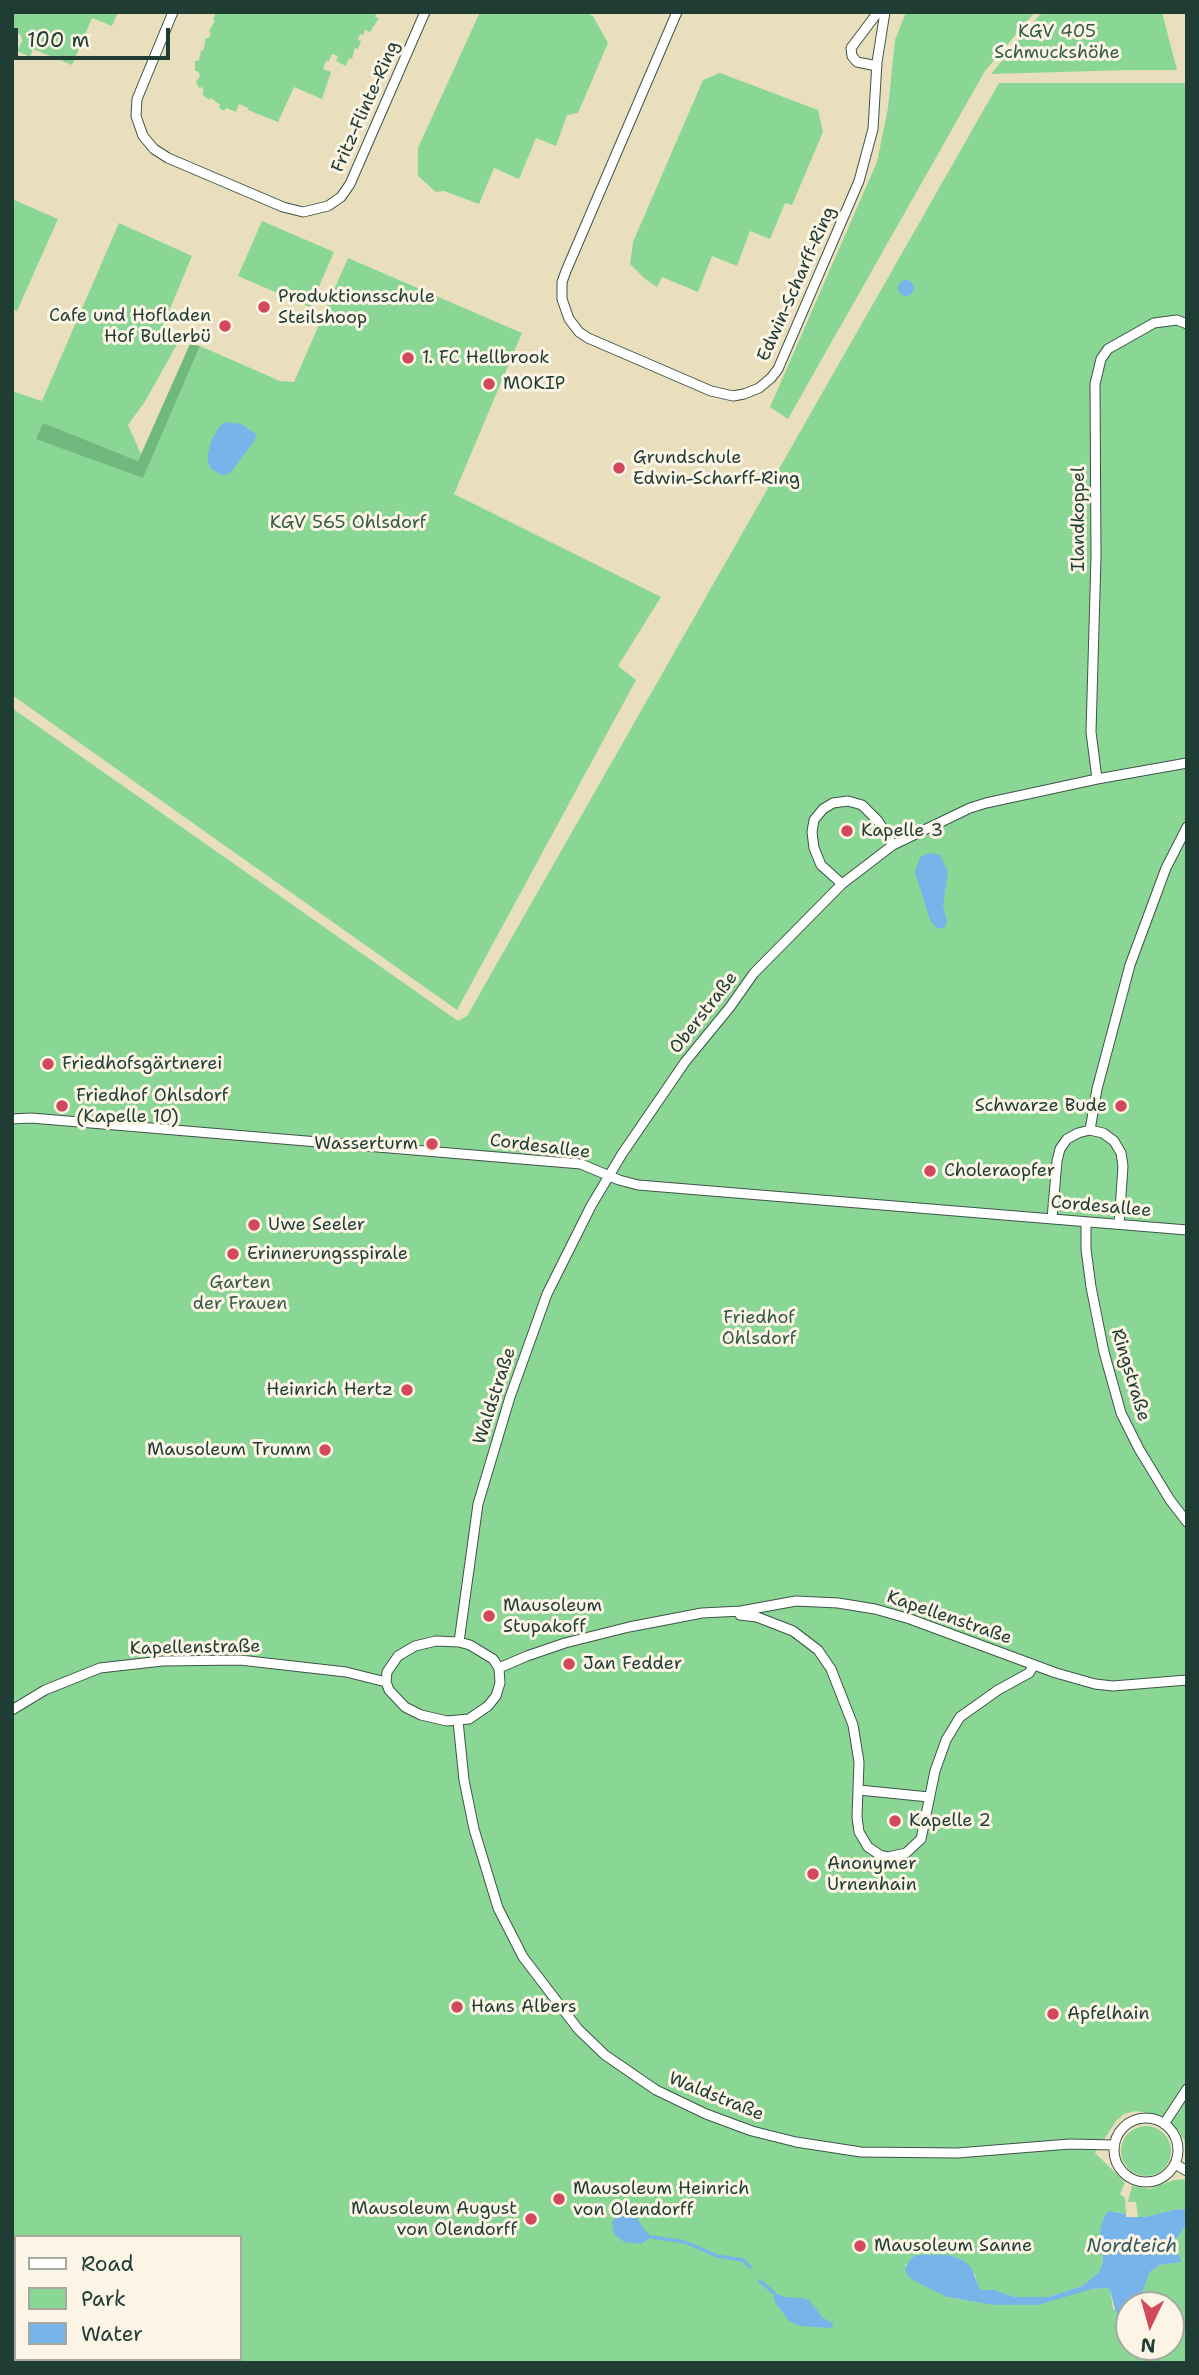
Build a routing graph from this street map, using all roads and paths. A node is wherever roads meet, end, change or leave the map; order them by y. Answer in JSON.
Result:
{"nodes":[{"id":1,"x":173,"y":12,"type":"edge"},
{"id":2,"x":425,"y":12,"type":"edge"},
{"id":3,"x":677,"y":12,"type":"edge"},
{"id":4,"x":878,"y":12,"type":"edge"},
{"id":5,"x":885,"y":12,"type":"edge"},
{"id":6,"x":877,"y":66,"type":"junction"},
{"id":7,"x":1187,"y":324,"type":"edge"},
{"id":8,"x":1187,"y":763,"type":"edge"},
{"id":9,"x":1097,"y":779,"type":"junction"},
{"id":10,"x":1187,"y":827,"type":"edge"},
{"id":11,"x":893,"y":845,"type":"junction"},
{"id":12,"x":842,"y":884,"type":"junction"},
{"id":13,"x":12,"y":1119,"type":"edge"},
{"id":14,"x":1090,"y":1130,"type":"junction"},
{"id":15,"x":609,"y":1175,"type":"junction"},
{"id":16,"x":1052,"y":1219,"type":"junction"},
{"id":17,"x":1086,"y":1222,"type":"junction"},
{"id":18,"x":1119,"y":1224,"type":"junction"},
{"id":19,"x":1187,"y":1230,"type":"edge"},
{"id":20,"x":1187,"y":1522,"type":"edge"},
{"id":21,"x":728,"y":1612,"type":"junction"},
{"id":22,"x":459,"y":1642,"type":"junction"},
{"id":23,"x":1034,"y":1664,"type":"junction"},
{"id":24,"x":499,"y":1668,"type":"junction"},
{"id":25,"x":1187,"y":1680,"type":"edge"},
{"id":26,"x":386,"y":1682,"type":"junction"},
{"id":27,"x":12,"y":1710,"type":"edge"},
{"id":28,"x":458,"y":1721,"type":"junction"},
{"id":29,"x":859,"y":1790,"type":"junction"},
{"id":30,"x":929,"y":1797,"type":"junction"},
{"id":31,"x":1187,"y":2089,"type":"edge"},
{"id":32,"x":1164,"y":2124,"type":"junction"},
{"id":33,"x":1114,"y":2145,"type":"junction"},
{"id":34,"x":1175,"y":2164,"type":"junction"},
{"id":35,"x":1187,"y":2171,"type":"edge"}],
"edges":[{"from":1,"to":2,"type":"street","name":"Fritz-Flinte-Ring"},
{"from":3,"to":6,"type":"street","name":"Edwin-Scharff-Ring"},
{"from":4,"to":6,"type":"street"},
{"from":5,"to":6,"type":"street","name":"Edwin-Scharff-Ring"},
{"from":7,"to":9,"type":"street","name":"Ilandkoppel"},
{"from":8,"to":9,"type":"street","name":"Oberstraße"},
{"from":9,"to":11,"type":"street","name":"Oberstraße"},
{"from":10,"to":14,"type":"street"},
{"from":11,"to":12,"type":"street","name":"Oberstraße"},
{"from":11,"to":12,"type":"street"},
{"from":12,"to":15,"type":"street","name":"Oberstraße"},
{"from":13,"to":15,"type":"street","name":"Cordesallee"},
{"from":14,"to":16,"type":"street"},
{"from":14,"to":18,"type":"street"},
{"from":15,"to":16,"type":"street","name":"Cordesallee"},
{"from":15,"to":22,"type":"street","name":"Waldstraße"},
{"from":16,"to":17,"type":"street","name":"Cordesallee"},
{"from":17,"to":18,"type":"street","name":"Cordesallee"},
{"from":17,"to":20,"type":"street","name":"Ringstraße"},
{"from":18,"to":19,"type":"street","name":"Cordesallee"},
{"from":21,"to":23,"type":"street","name":"Kapellenstraße"},
{"from":21,"to":24,"type":"street","name":"Kapellenstraße"},
{"from":21,"to":29,"type":"street","name":"Kapellenstraße"},
{"from":22,"to":24,"type":"street"},
{"from":22,"to":26,"type":"street"},
{"from":23,"to":25,"type":"street","name":"Kapellenstraße"},
{"from":23,"to":30,"type":"street","name":"Kapellenstraße"},
{"from":24,"to":28,"type":"street"},
{"from":26,"to":27,"type":"street","name":"Kapellenstraße"},
{"from":26,"to":28,"type":"street"},
{"from":28,"to":33,"type":"street","name":"Waldstraße"},
{"from":29,"to":30,"type":"street"},
{"from":29,"to":30,"type":"street","name":"Kapellenstraße"},
{"from":31,"to":32,"type":"street"},
{"from":32,"to":33,"type":"street"},
{"from":32,"to":34,"type":"street"},
{"from":33,"to":34,"type":"street"},
{"from":34,"to":35,"type":"street"}]}
